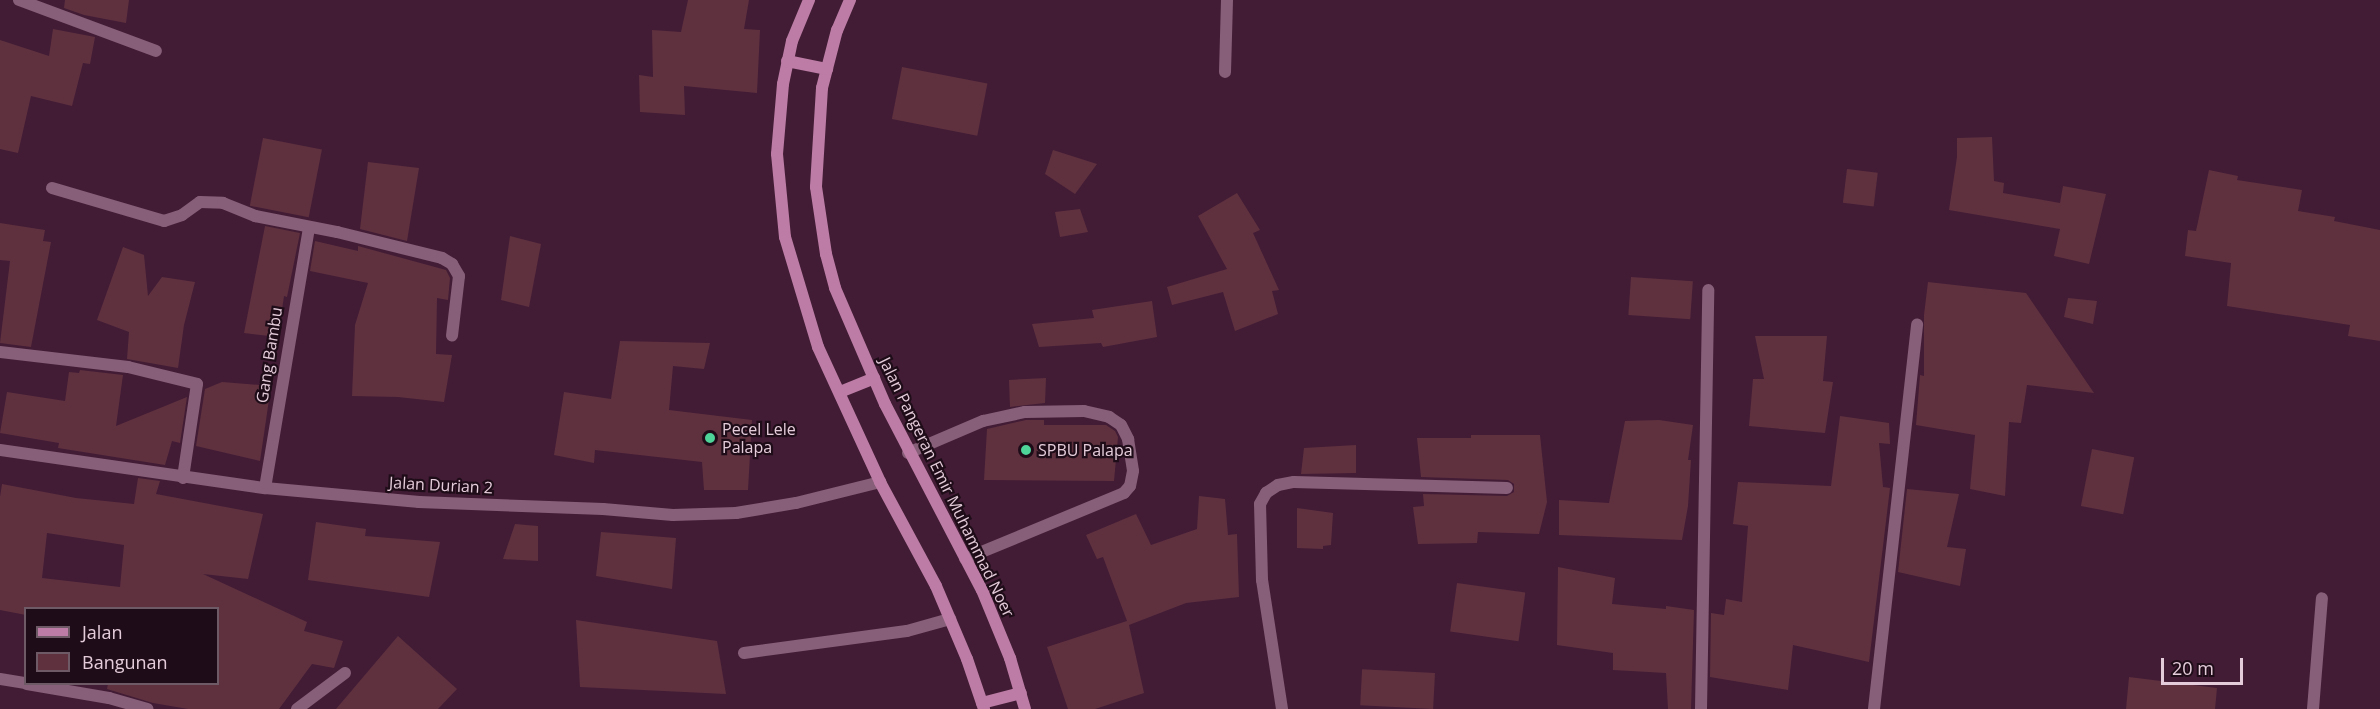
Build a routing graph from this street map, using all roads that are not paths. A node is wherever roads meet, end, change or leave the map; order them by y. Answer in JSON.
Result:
{"nodes":[{"id":1,"x":19,"y":0,"type":"edge"},
{"id":2,"x":809,"y":0,"type":"edge"},
{"id":3,"x":850,"y":0,"type":"edge"},
{"id":4,"x":1227,"y":0,"type":"edge"},
{"id":5,"x":156,"y":51,"type":"dead end"},
{"id":6,"x":787,"y":61,"type":"junction"},
{"id":7,"x":827,"y":69,"type":"junction"},
{"id":8,"x":1225,"y":72,"type":"dead end"},
{"id":9,"x":52,"y":188,"type":"dead end"},
{"id":10,"x":309,"y":228,"type":"junction"},
{"id":11,"x":1708,"y":290,"type":"dead end"},
{"id":12,"x":1917,"y":324,"type":"dead end"},
{"id":13,"x":452,"y":336,"type":"dead end"},
{"id":14,"x":0,"y":352,"type":"edge"},
{"id":15,"x":874,"y":378,"type":"junction"},
{"id":16,"x":840,"y":392,"type":"junction"},
{"id":17,"x":0,"y":450,"type":"edge"},
{"id":18,"x":908,"y":453,"type":"junction"},
{"id":19,"x":183,"y":478,"type":"junction"},
{"id":20,"x":880,"y":482,"type":"junction"},
{"id":21,"x":265,"y":488,"type":"junction"},
{"id":22,"x":1507,"y":488,"type":"dead end"},
{"id":23,"x":965,"y":560,"type":"junction"},
{"id":24,"x":2322,"y":598,"type":"dead end"},
{"id":25,"x":950,"y":619,"type":"junction"},
{"id":26,"x":744,"y":653,"type":"dead end"},
{"id":27,"x":345,"y":673,"type":"dead end"},
{"id":28,"x":0,"y":679,"type":"edge"},
{"id":29,"x":24,"y":683,"type":"edge"},
{"id":30,"x":37,"y":685,"type":"edge"},
{"id":31,"x":1021,"y":693,"type":"junction"},
{"id":32,"x":983,"y":706,"type":"edge"},
{"id":33,"x":147,"y":709,"type":"edge"},
{"id":34,"x":297,"y":709,"type":"edge"},
{"id":35,"x":1025,"y":709,"type":"edge"},
{"id":36,"x":1282,"y":709,"type":"edge"},
{"id":37,"x":1701,"y":709,"type":"edge"},
{"id":38,"x":1874,"y":709,"type":"edge"},
{"id":39,"x":2313,"y":709,"type":"edge"}],
"edges":[{"from":1,"to":5,"type":"street"},
{"from":2,"to":6,"type":"main road"},
{"from":3,"to":7,"type":"main road","name":"Jalan Pangeran Emir Muhammad Noer"},
{"from":4,"to":8,"type":"street"},
{"from":6,"to":7,"type":"main road"},
{"from":6,"to":16,"type":"main road"},
{"from":7,"to":15,"type":"main road","name":"Jalan Pangeran Emir Muhammad Noer"},
{"from":9,"to":10,"type":"street"},
{"from":10,"to":13,"type":"street"},
{"from":10,"to":21,"type":"street","name":"Gang Bambu"},
{"from":11,"to":37,"type":"street"},
{"from":12,"to":38,"type":"street"},
{"from":14,"to":19,"type":"street"},
{"from":15,"to":16,"type":"main road"},
{"from":15,"to":18,"type":"main road","name":"Jalan Pangeran Emir Muhammad Noer"},
{"from":16,"to":20,"type":"main road"},
{"from":17,"to":19,"type":"street","name":"Jalan Durian 2"},
{"from":18,"to":23,"type":"main road","name":"Jalan Pangeran Emir Muhammad Noer"},
{"from":18,"to":23,"type":"street"},
{"from":19,"to":21,"type":"street","name":"Jalan Durian 2"},
{"from":20,"to":21,"type":"street","name":"Jalan Durian 2"},
{"from":20,"to":25,"type":"main road"},
{"from":22,"to":36,"type":"street"},
{"from":23,"to":31,"type":"main road","name":"Jalan Pangeran Emir Muhammad Noer"},
{"from":24,"to":39,"type":"street"},
{"from":25,"to":26,"type":"street"},
{"from":25,"to":32,"type":"main road"},
{"from":27,"to":34,"type":"street"},
{"from":28,"to":29,"type":"street"},
{"from":30,"to":33,"type":"street"},
{"from":31,"to":32,"type":"main road"},
{"from":31,"to":35,"type":"main road","name":"Jalan Pangeran Emir Muhammad Noer"}]}
